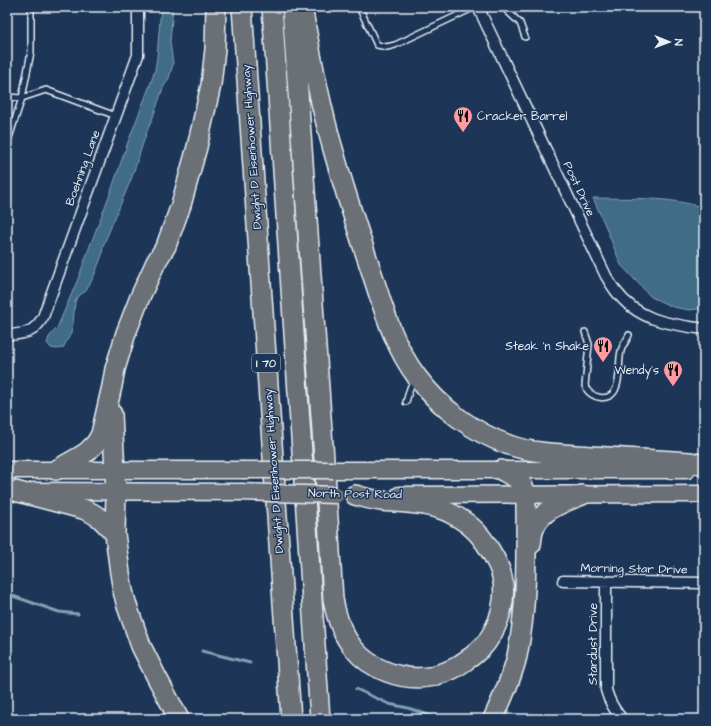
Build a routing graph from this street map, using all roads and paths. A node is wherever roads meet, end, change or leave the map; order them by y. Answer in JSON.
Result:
{"nodes":[{"id":1,"x":31,"y":7,"type":"edge"},
{"id":2,"x":138,"y":7,"type":"edge"},
{"id":3,"x":216,"y":7,"type":"edge"},
{"id":4,"x":242,"y":7,"type":"edge"},
{"id":5,"x":272,"y":7,"type":"edge"},
{"id":6,"x":292,"y":7,"type":"edge"},
{"id":7,"x":302,"y":7,"type":"edge"},
{"id":8,"x":359,"y":7,"type":"edge"},
{"id":9,"x":478,"y":7,"type":"edge"},
{"id":10,"x":503,"y":7,"type":"edge"},
{"id":11,"x":525,"y":37,"type":"dead end"},
{"id":12,"x":7,"y":97,"type":"edge"},
{"id":13,"x":22,"y":98,"type":"junction"},
{"id":14,"x":116,"y":116,"type":"junction"},
{"id":15,"x":7,"y":144,"type":"edge"},
{"id":16,"x":704,"y":329,"type":"edge"},
{"id":17,"x":585,"y":332,"type":"dead end"},
{"id":18,"x":7,"y":335,"type":"edge"},
{"id":19,"x":629,"y":335,"type":"dead end"},
{"id":20,"x":416,"y":376,"type":"junction"},
{"id":21,"x":112,"y":386,"type":"junction"},
{"id":22,"x":406,"y":402,"type":"dead end"},
{"id":23,"x":704,"y":465,"type":"edge"},
{"id":24,"x":7,"y":470,"type":"edge"},
{"id":25,"x":56,"y":470,"type":"junction"},
{"id":26,"x":115,"y":470,"type":"junction"},
{"id":27,"x":501,"y":470,"type":"junction"},
{"id":28,"x":704,"y":470,"type":"edge"},
{"id":29,"x":11,"y":491,"type":"edge"},
{"id":30,"x":116,"y":492,"type":"junction"},
{"id":31,"x":704,"y":494,"type":"edge"},
{"id":32,"x":355,"y":495,"type":"junction"},
{"id":33,"x":526,"y":495,"type":"junction"},
{"id":34,"x":582,"y":495,"type":"junction"},
{"id":35,"x":116,"y":534,"type":"junction"},
{"id":36,"x":525,"y":567,"type":"junction"},
{"id":37,"x":563,"y":582,"type":"dead end"},
{"id":38,"x":606,"y":582,"type":"junction"},
{"id":39,"x":704,"y":583,"type":"edge"},
{"id":40,"x":179,"y":719,"type":"edge"},
{"id":41,"x":291,"y":719,"type":"edge"},
{"id":42,"x":320,"y":719,"type":"edge"},
{"id":43,"x":493,"y":719,"type":"edge"},
{"id":44,"x":622,"y":719,"type":"edge"}],
"edges":[{"from":1,"to":13,"type":"lane"},
{"from":2,"to":14,"type":"street","name":"Boehning Lane"},
{"from":3,"to":21,"type":"highway"},
{"from":4,"to":41,"type":"highway","name":"Dwight D Eisenhower Highway","number":"I 70"},
{"from":5,"to":42,"type":"highway","number":"I 70"},
{"from":6,"to":32,"type":"highway"},
{"from":7,"to":20,"type":"highway"},
{"from":8,"to":9,"type":"lane"},
{"from":9,"to":16,"type":"street","name":"Post Drive"},
{"from":10,"to":11,"type":"lane"},
{"from":12,"to":13,"type":"lane"},
{"from":13,"to":14,"type":"lane"},
{"from":13,"to":15,"type":"lane"},
{"from":14,"to":18,"type":"street","name":"Boehning Lane"},
{"from":17,"to":19,"type":"lane"},
{"from":20,"to":22,"type":"lane"},
{"from":20,"to":23,"type":"highway"},
{"from":21,"to":25,"type":"highway"},
{"from":21,"to":26,"type":"highway"},
{"from":24,"to":25,"type":"main road","name":"North Post Road"},
{"from":25,"to":26,"type":"main road","name":"North Post Road"},
{"from":26,"to":27,"type":"main road","name":"North Post Road","bridge":true},
{"from":26,"to":30,"type":"highway"},
{"from":27,"to":28,"type":"main road","name":"North Post Road"},
{"from":27,"to":33,"type":"highway"},
{"from":29,"to":30,"type":"main road","name":"North Post Road"},
{"from":29,"to":35,"type":"highway"},
{"from":30,"to":32,"type":"main road","name":"North Post Road","bridge":true},
{"from":30,"to":35,"type":"highway"},
{"from":31,"to":34,"type":"main road","name":"North Post Road"},
{"from":32,"to":33,"type":"main road","name":"North Post Road"},
{"from":33,"to":34,"type":"main road","name":"North Post Road"},
{"from":33,"to":36,"type":"highway"},
{"from":34,"to":36,"type":"highway"},
{"from":35,"to":40,"type":"highway"},
{"from":36,"to":43,"type":"highway"},
{"from":37,"to":38,"type":"street","name":"Morning Star Drive"},
{"from":38,"to":39,"type":"street","name":"Morning Star Drive"},
{"from":38,"to":44,"type":"street","name":"Stardust Drive"}]}
